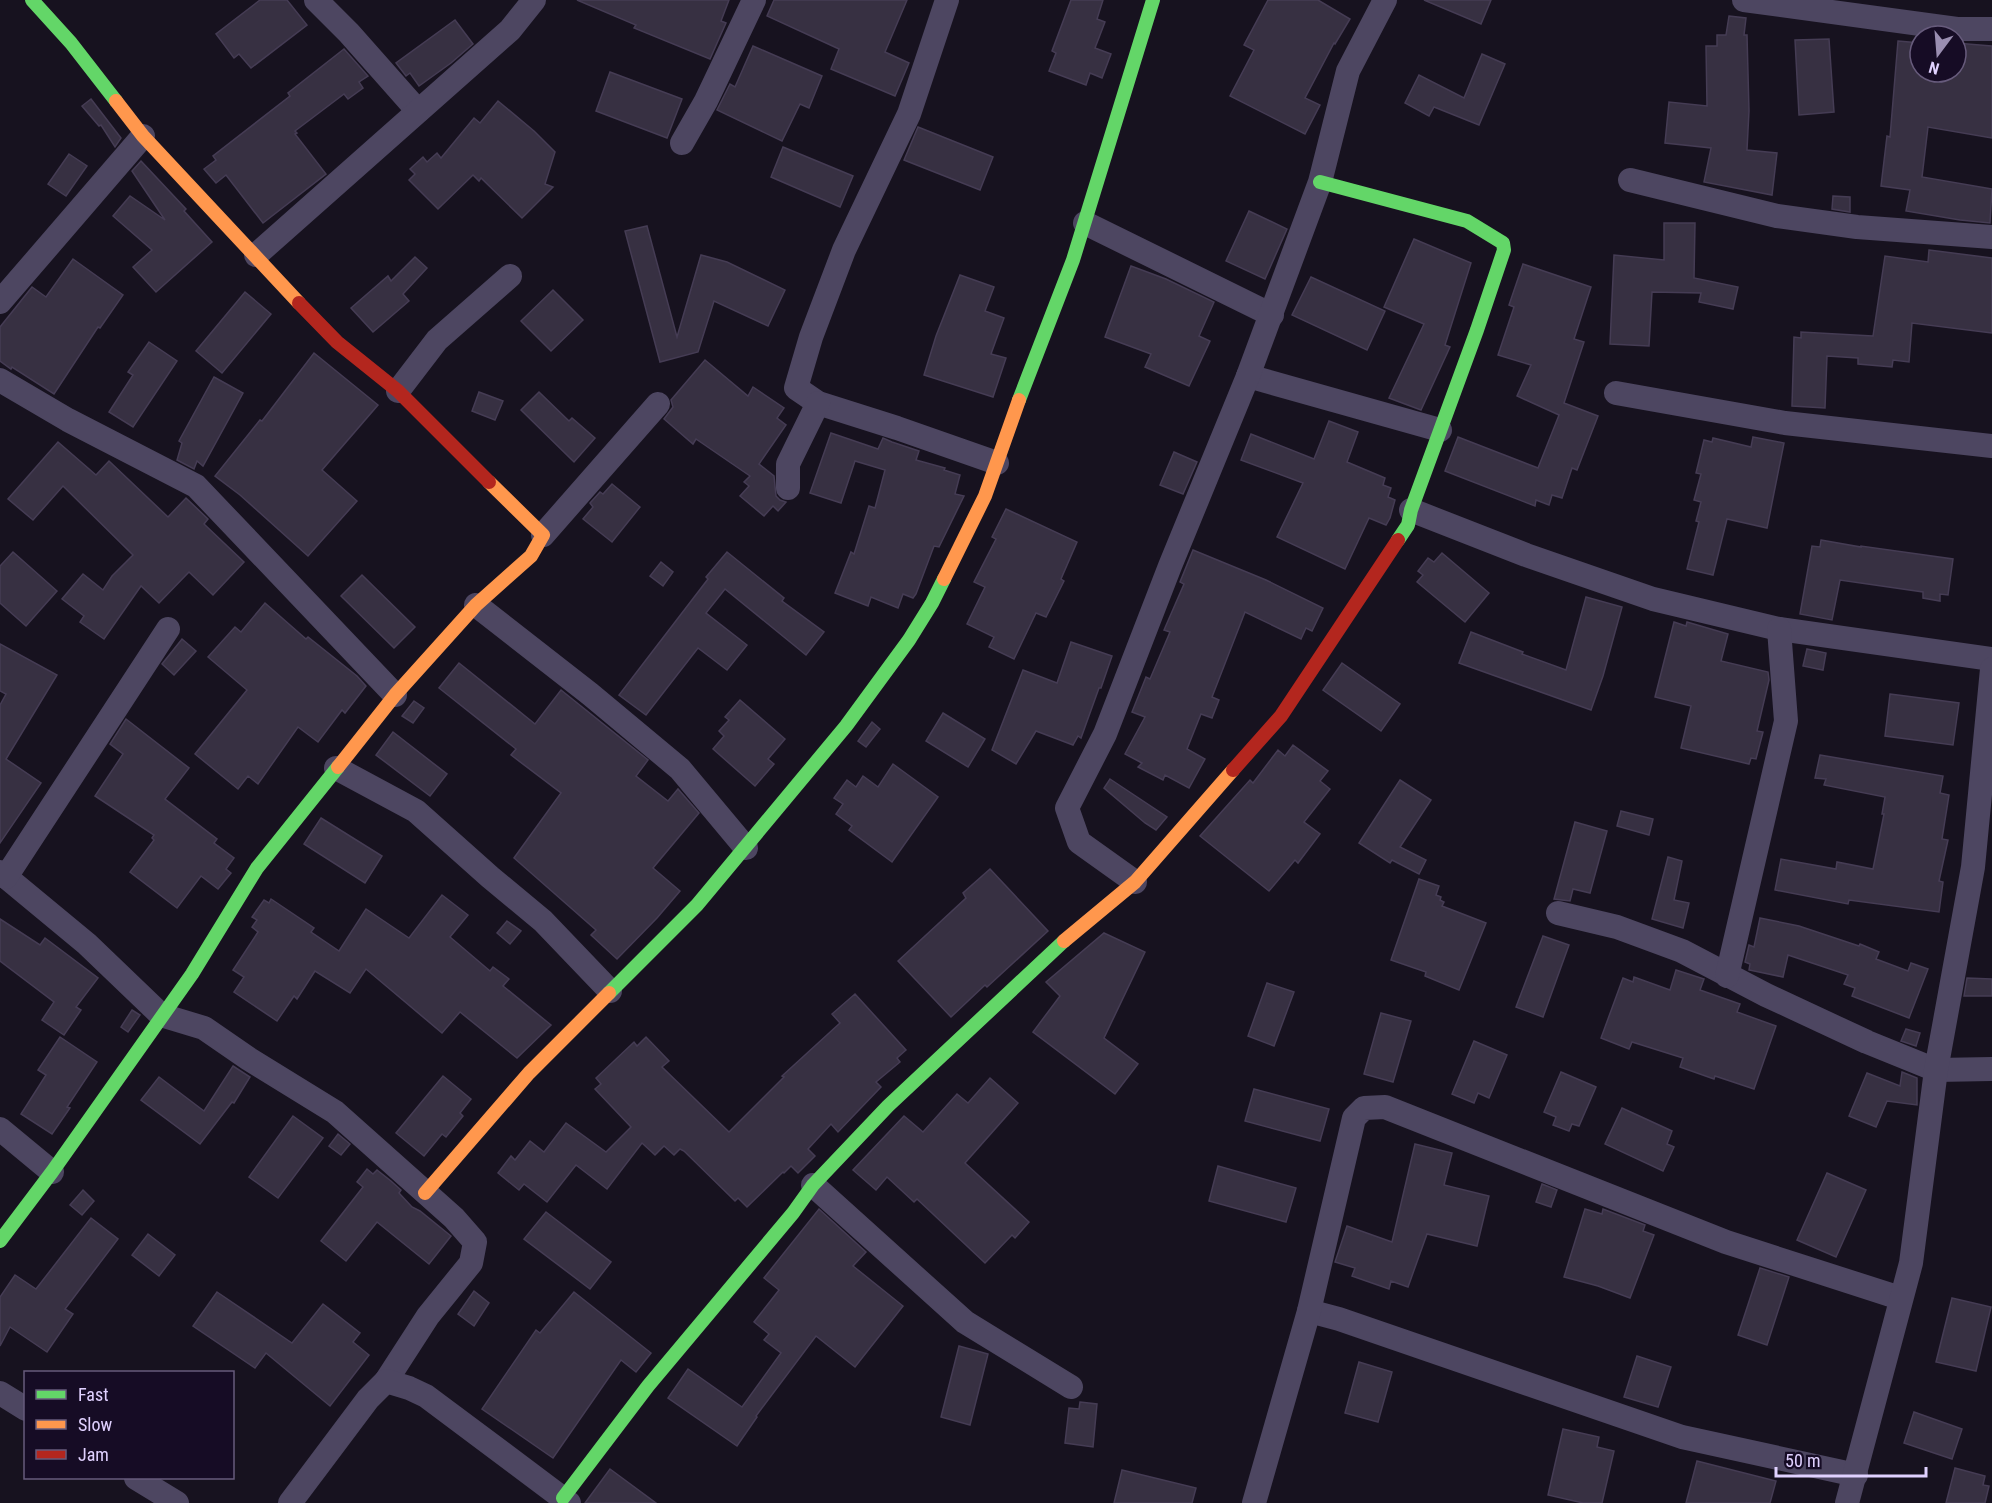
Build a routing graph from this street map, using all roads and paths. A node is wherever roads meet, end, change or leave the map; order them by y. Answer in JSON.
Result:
{"nodes":[{"id":1,"x":32,"y":0,"type":"edge"},
{"id":2,"x":316,"y":0,"type":"edge"},
{"id":3,"x":534,"y":0,"type":"edge"},
{"id":4,"x":754,"y":0,"type":"edge"},
{"id":5,"x":947,"y":0,"type":"edge"},
{"id":6,"x":1153,"y":0,"type":"edge"},
{"id":7,"x":1385,"y":0,"type":"edge"},
{"id":8,"x":1744,"y":0,"type":"edge"},
{"id":9,"x":1992,"y":29,"type":"edge"},
{"id":10,"x":418,"y":111,"type":"junction"},
{"id":11,"x":143,"y":136,"type":"junction"},
{"id":12,"x":682,"y":143,"type":"dead end"},
{"id":13,"x":1630,"y":180,"type":"dead end"},
{"id":14,"x":1320,"y":182,"type":"junction"},
{"id":15,"x":1085,"y":223,"type":"junction"},
{"id":16,"x":1992,"y":237,"type":"edge"},
{"id":17,"x":256,"y":255,"type":"junction"},
{"id":18,"x":510,"y":276,"type":"dead end"},
{"id":19,"x":0,"y":302,"type":"edge"},
{"id":20,"x":1272,"y":315,"type":"junction"},
{"id":21,"x":1248,"y":376,"type":"junction"},
{"id":22,"x":0,"y":380,"type":"edge"},
{"id":23,"x":398,"y":391,"type":"junction"},
{"id":24,"x":1616,"y":393,"type":"dead end"},
{"id":25,"x":818,"y":403,"type":"junction"},
{"id":26,"x":658,"y":404,"type":"dead end"},
{"id":27,"x":1440,"y":430,"type":"junction"},
{"id":28,"x":1992,"y":446,"type":"edge"},
{"id":29,"x":997,"y":463,"type":"junction"},
{"id":30,"x":788,"y":488,"type":"dead end"},
{"id":31,"x":1411,"y":510,"type":"junction"},
{"id":32,"x":543,"y":535,"type":"junction"},
{"id":33,"x":476,"y":605,"type":"junction"},
{"id":34,"x":168,"y":629,"type":"dead end"},
{"id":35,"x":1779,"y":629,"type":"junction"},
{"id":36,"x":1992,"y":658,"type":"edge"},
{"id":37,"x":1992,"y":669,"type":"edge"},
{"id":38,"x":395,"y":695,"type":"junction"},
{"id":39,"x":336,"y":768,"type":"junction"},
{"id":40,"x":746,"y":848,"type":"junction"},
{"id":41,"x":1982,"y":867,"type":"edge"},
{"id":42,"x":3,"y":875,"type":"edge"},
{"id":43,"x":1135,"y":882,"type":"junction"},
{"id":44,"x":1558,"y":913,"type":"dead end"},
{"id":45,"x":1727,"y":976,"type":"junction"},
{"id":46,"x":610,"y":991,"type":"junction"},
{"id":47,"x":162,"y":1015,"type":"junction"},
{"id":48,"x":1992,"y":1069,"type":"edge"},
{"id":49,"x":1936,"y":1070,"type":"junction"},
{"id":50,"x":0,"y":1128,"type":"edge"},
{"id":51,"x":52,"y":1172,"type":"junction"},
{"id":52,"x":813,"y":1185,"type":"junction"},
{"id":53,"x":425,"y":1193,"type":"junction"},
{"id":54,"x":0,"y":1241,"type":"edge"},
{"id":55,"x":1900,"y":1298,"type":"junction"},
{"id":56,"x":1309,"y":1311,"type":"junction"},
{"id":57,"x":386,"y":1381,"type":"junction"},
{"id":58,"x":1071,"y":1387,"type":"dead end"},
{"id":59,"x":0,"y":1393,"type":"edge"},
{"id":60,"x":24,"y":1408,"type":"edge"},
{"id":61,"x":1856,"y":1474,"type":"junction"},
{"id":62,"x":138,"y":1479,"type":"edge"},
{"id":63,"x":566,"y":1501,"type":"edge"},
{"id":64,"x":177,"y":1503,"type":"edge"},
{"id":65,"x":290,"y":1503,"type":"edge"},
{"id":66,"x":1254,"y":1503,"type":"edge"},
{"id":67,"x":1848,"y":1503,"type":"edge"}],
"edges":[{"from":1,"to":11,"type":"street"},
{"from":2,"to":10,"type":"street"},
{"from":3,"to":10,"type":"street"},
{"from":4,"to":12,"type":"street"},
{"from":5,"to":25,"type":"street"},
{"from":6,"to":15,"type":"street"},
{"from":7,"to":14,"type":"street"},
{"from":8,"to":9,"type":"street"},
{"from":10,"to":17,"type":"street"},
{"from":11,"to":17,"type":"street"},
{"from":11,"to":19,"type":"street"},
{"from":13,"to":16,"type":"street"},
{"from":14,"to":20,"type":"street"},
{"from":14,"to":27,"type":"street"},
{"from":15,"to":20,"type":"street"},
{"from":15,"to":29,"type":"street"},
{"from":17,"to":23,"type":"street"},
{"from":18,"to":23,"type":"street"},
{"from":20,"to":21,"type":"street"},
{"from":21,"to":27,"type":"street"},
{"from":21,"to":43,"type":"street"},
{"from":22,"to":38,"type":"street"},
{"from":23,"to":32,"type":"street"},
{"from":24,"to":28,"type":"street"},
{"from":25,"to":29,"type":"street"},
{"from":25,"to":30,"type":"street"},
{"from":26,"to":32,"type":"street"},
{"from":27,"to":31,"type":"street"},
{"from":29,"to":40,"type":"street"},
{"from":31,"to":35,"type":"street"},
{"from":31,"to":43,"type":"street"},
{"from":32,"to":33,"type":"street"},
{"from":33,"to":38,"type":"street"},
{"from":33,"to":40,"type":"street"},
{"from":34,"to":42,"type":"street"},
{"from":35,"to":36,"type":"street"},
{"from":35,"to":45,"type":"street"},
{"from":37,"to":41,"type":"street"},
{"from":38,"to":39,"type":"street"},
{"from":39,"to":46,"type":"street"},
{"from":39,"to":47,"type":"street"},
{"from":40,"to":46,"type":"street"},
{"from":41,"to":49,"type":"street"},
{"from":42,"to":47,"type":"street"},
{"from":43,"to":52,"type":"street"},
{"from":44,"to":45,"type":"street"},
{"from":45,"to":49,"type":"street"},
{"from":46,"to":53,"type":"street"},
{"from":47,"to":51,"type":"street"},
{"from":47,"to":53,"type":"street"},
{"from":48,"to":49,"type":"street"},
{"from":49,"to":55,"type":"street"},
{"from":50,"to":51,"type":"street"},
{"from":51,"to":54,"type":"street"},
{"from":52,"to":58,"type":"street"},
{"from":52,"to":63,"type":"street"},
{"from":53,"to":57,"type":"street"},
{"from":55,"to":56,"type":"street"},
{"from":55,"to":61,"type":"street"},
{"from":56,"to":61,"type":"street"},
{"from":56,"to":66,"type":"street"},
{"from":57,"to":63,"type":"street"},
{"from":57,"to":65,"type":"street"},
{"from":59,"to":60,"type":"street"},
{"from":61,"to":67,"type":"street"},
{"from":62,"to":64,"type":"street"}]}
